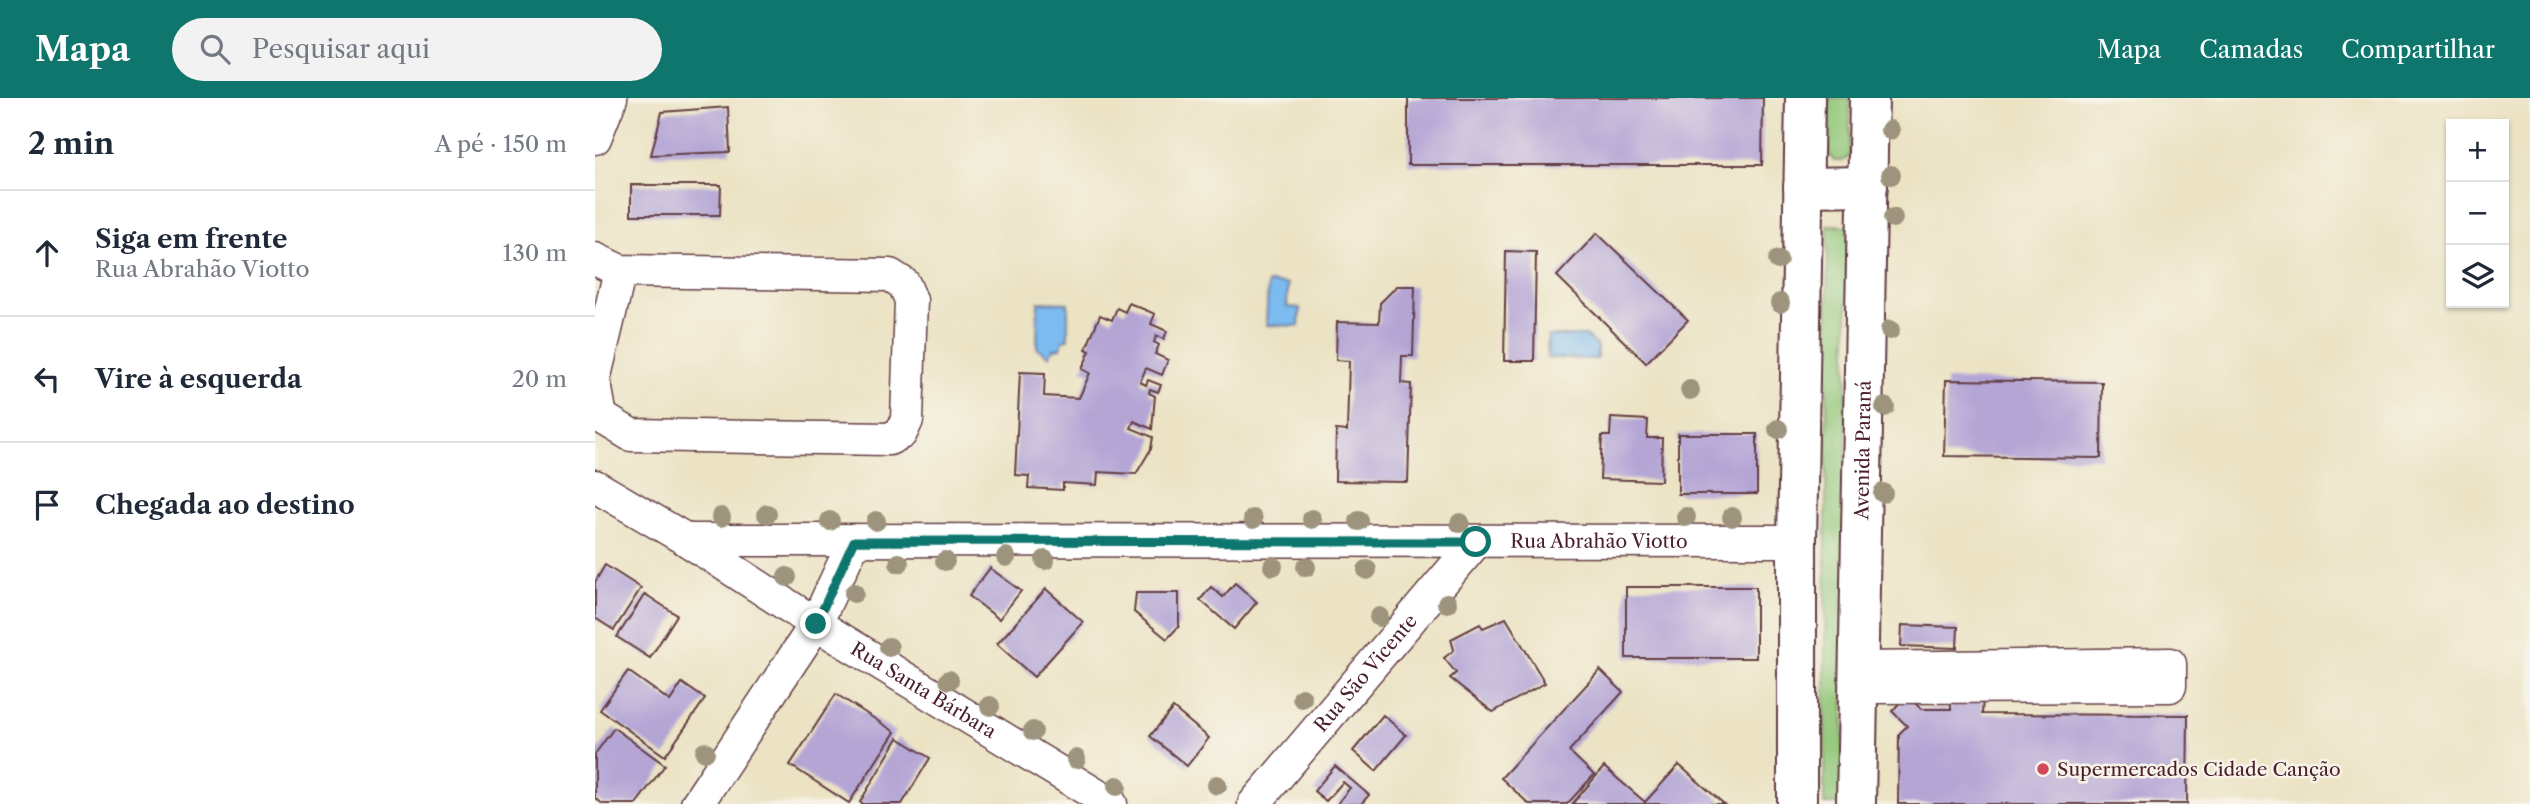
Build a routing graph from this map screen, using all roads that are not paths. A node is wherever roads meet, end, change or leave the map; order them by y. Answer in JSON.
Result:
{"nodes":[{"id":1,"x":611,"y":98,"type":"edge"},
{"id":2,"x":1805,"y":98,"type":"edge"},
{"id":3,"x":1869,"y":98,"type":"edge"},
{"id":4,"x":595,"y":138,"type":"edge"},
{"id":5,"x":1868,"y":186,"type":"junction"},
{"id":6,"x":1803,"y":187,"type":"junction"},
{"id":7,"x":608,"y":265,"type":"edge"},
{"id":8,"x":595,"y":376,"type":"edge"},
{"id":9,"x":595,"y":383,"type":"edge"},
{"id":10,"x":595,"y":486,"type":"edge"},
{"id":11,"x":687,"y":540,"type":"junction"},
{"id":12,"x":854,"y":541,"type":"junction"},
{"id":13,"x":1797,"y":541,"type":"junction"},
{"id":14,"x":1476,"y":542,"type":"junction"},
{"id":15,"x":816,"y":624,"type":"junction"},
{"id":16,"x":1859,"y":677,"type":"junction"},
{"id":17,"x":697,"y":804,"type":"edge"},
{"id":18,"x":1111,"y":804,"type":"edge"},
{"id":19,"x":1254,"y":804,"type":"edge"},
{"id":20,"x":1797,"y":804,"type":"edge"},
{"id":21,"x":1856,"y":804,"type":"edge"}],
"edges":[{"from":1,"to":4,"type":"street"},
{"from":2,"to":6,"type":"main road"},
{"from":3,"to":5,"type":"main road","name":"Avenida Paraná"},
{"from":5,"to":6,"type":"main road"},
{"from":5,"to":16,"type":"main road","name":"Avenida Paraná"},
{"from":6,"to":13,"type":"main road"},
{"from":7,"to":8,"type":"street"},
{"from":7,"to":9,"type":"street"},
{"from":10,"to":11,"type":"street","name":"Rua Santa Bárbara"},
{"from":11,"to":12,"type":"street","name":"Rua Abrahão Viotto"},
{"from":11,"to":15,"type":"street","name":"Rua Santa Bárbara"},
{"from":12,"to":14,"type":"street","name":"Rua Abrahão Viotto"},
{"from":12,"to":15,"type":"street"},
{"from":13,"to":14,"type":"street","name":"Rua Abrahão Viotto"},
{"from":13,"to":20,"type":"main road"},
{"from":14,"to":19,"type":"street","name":"Rua São Vicente"},
{"from":15,"to":17,"type":"street"},
{"from":15,"to":18,"type":"street","name":"Rua Santa Bárbara"},
{"from":16,"to":16,"type":"street"},
{"from":16,"to":21,"type":"main road","name":"Avenida Paraná"}]}
